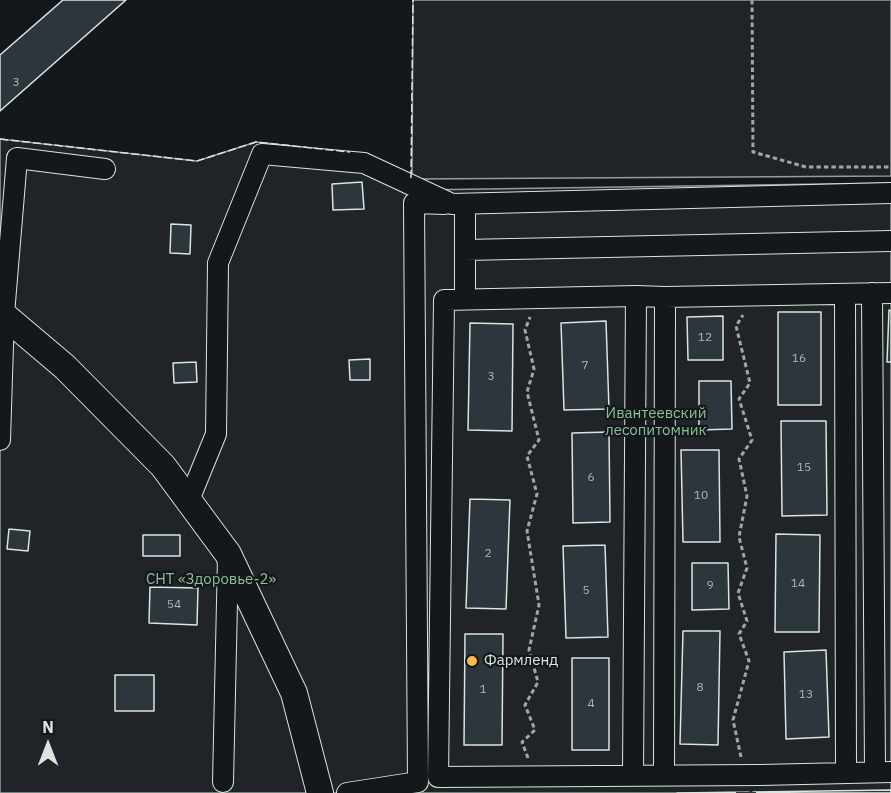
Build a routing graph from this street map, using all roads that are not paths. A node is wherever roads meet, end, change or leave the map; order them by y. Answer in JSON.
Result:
{"nodes":[{"id":1,"x":105,"y":169,"type":"dead end"},
{"id":2,"x":891,"y":193,"type":"edge"},
{"id":3,"x":459,"y":204,"type":"junction"},
{"id":4,"x":891,"y":242,"type":"edge"},
{"id":5,"x":465,"y":250,"type":"junction"},
{"id":6,"x":882,"y":293,"type":"edge"},
{"id":7,"x":845,"y":294,"type":"junction"},
{"id":8,"x":636,"y":296,"type":"junction"},
{"id":9,"x":665,"y":297,"type":"junction"},
{"id":10,"x":465,"y":299,"type":"junction"},
{"id":11,"x":2,"y":313,"type":"edge"},
{"id":12,"x":0,"y":440,"type":"edge"},
{"id":13,"x":189,"y":500,"type":"junction"},
{"id":14,"x":228,"y":554,"type":"junction"},
{"id":15,"x":883,"y":772,"type":"edge"},
{"id":16,"x":846,"y":773,"type":"junction"},
{"id":17,"x":664,"y":775,"type":"junction"},
{"id":18,"x":633,"y":776,"type":"junction"},
{"id":19,"x":223,"y":782,"type":"dead end"},
{"id":20,"x":746,"y":783,"type":"edge"},
{"id":21,"x":439,"y":785,"type":"edge"},
{"id":22,"x":320,"y":793,"type":"edge"},
{"id":23,"x":347,"y":793,"type":"edge"}],
"edges":[{"from":1,"to":11,"type":"street"},
{"from":2,"to":3,"type":"street"},
{"from":3,"to":5,"type":"street"},
{"from":3,"to":13,"type":"street"},
{"from":3,"to":23,"type":"street"},
{"from":4,"to":5,"type":"street"},
{"from":5,"to":10,"type":"street"},
{"from":6,"to":7,"type":"street"},
{"from":6,"to":15,"type":"street"},
{"from":7,"to":9,"type":"street"},
{"from":7,"to":16,"type":"street"},
{"from":8,"to":9,"type":"street"},
{"from":8,"to":10,"type":"street"},
{"from":8,"to":18,"type":"street"},
{"from":9,"to":17,"type":"street"},
{"from":10,"to":21,"type":"street"},
{"from":11,"to":12,"type":"street"},
{"from":11,"to":13,"type":"main road"},
{"from":13,"to":14,"type":"main road"},
{"from":14,"to":19,"type":"street"},
{"from":14,"to":22,"type":"main road"},
{"from":15,"to":16,"type":"street"},
{"from":16,"to":20,"type":"street"},
{"from":17,"to":18,"type":"street"},
{"from":17,"to":20,"type":"street"},
{"from":18,"to":21,"type":"street"}]}
